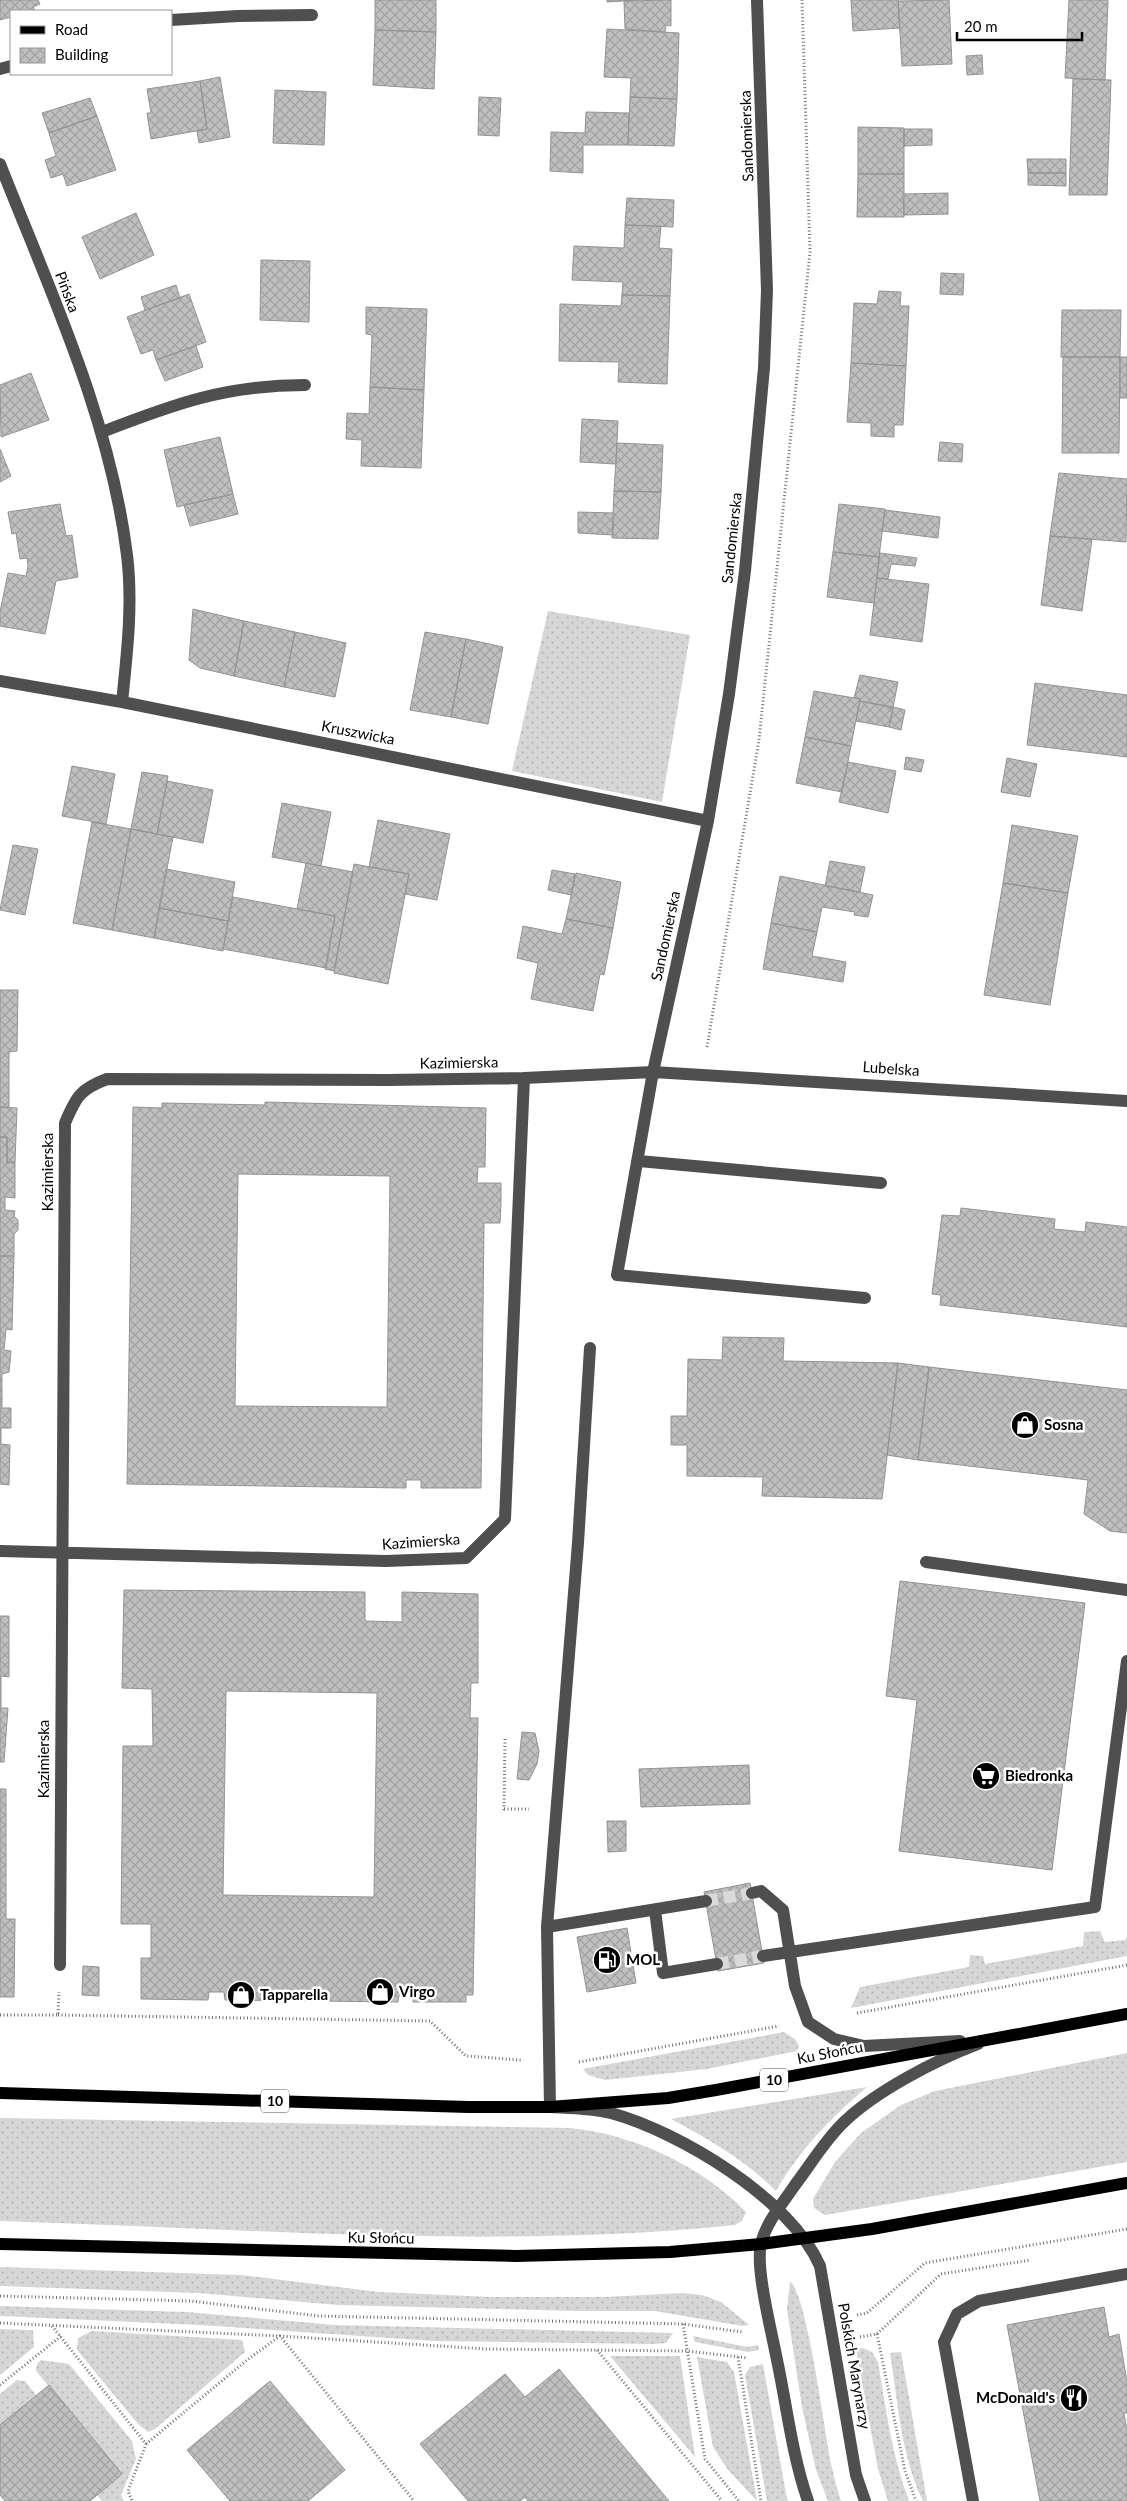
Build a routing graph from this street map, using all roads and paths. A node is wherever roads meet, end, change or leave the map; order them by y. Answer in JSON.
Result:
{"nodes":[{"id":1,"x":757,"y":0,"type":"edge"},
{"id":2,"x":312,"y":15,"type":"dead end"},
{"id":3,"x":172,"y":20,"type":"edge"},
{"id":4,"x":0,"y":164,"type":"edge"},
{"id":5,"x":305,"y":385,"type":"dead end"},
{"id":6,"x":102,"y":432,"type":"junction"},
{"id":7,"x":0,"y":681,"type":"edge"},
{"id":8,"x":122,"y":702,"type":"junction"},
{"id":9,"x":708,"y":821,"type":"junction"},
{"id":10,"x":653,"y":1072,"type":"junction"},
{"id":11,"x":524,"y":1078,"type":"junction"},
{"id":12,"x":1127,"y":1101,"type":"edge"},
{"id":13,"x":639,"y":1161,"type":"junction"},
{"id":14,"x":881,"y":1183,"type":"dead end"},
{"id":15,"x":865,"y":1298,"type":"dead end"},
{"id":16,"x":590,"y":1348,"type":"dead end"},
{"id":17,"x":0,"y":1551,"type":"edge"},
{"id":18,"x":64,"y":1552,"type":"junction"},
{"id":19,"x":926,"y":1562,"type":"dead end"},
{"id":20,"x":1127,"y":1590,"type":"edge"},
{"id":21,"x":1127,"y":1661,"type":"edge"},
{"id":22,"x":505,"y":1739,"type":"dead end"},
{"id":23,"x":555,"y":1810,"type":"junction"},
{"id":24,"x":752,"y":1893,"type":"tunnel mouth"},
{"id":25,"x":706,"y":1901,"type":"tunnel mouth"},
{"id":26,"x":655,"y":1910,"type":"junction"},
{"id":27,"x":547,"y":1927,"type":"junction"},
{"id":28,"x":791,"y":1951,"type":"junction"},
{"id":29,"x":763,"y":1956,"type":"tunnel mouth"},
{"id":30,"x":717,"y":1964,"type":"tunnel mouth"},
{"id":31,"x":60,"y":1965,"type":"joint"},
{"id":32,"x":0,"y":2014,"type":"edge"},
{"id":33,"x":1127,"y":2014,"type":"edge"},
{"id":34,"x":58,"y":2015,"type":"junction"},
{"id":35,"x":995,"y":2038,"type":"junction"},
{"id":36,"x":524,"y":2060,"type":"dead end"},
{"id":37,"x":0,"y":2093,"type":"edge"},
{"id":38,"x":550,"y":2107,"type":"junction"},
{"id":39,"x":1127,"y":2183,"type":"edge"},
{"id":40,"x":777,"y":2210,"type":"junction"},
{"id":41,"x":1127,"y":2229,"type":"edge"},
{"id":42,"x":805,"y":2238,"type":"junction"},
{"id":43,"x":0,"y":2244,"type":"edge"},
{"id":44,"x":761,"y":2244,"type":"junction"},
{"id":45,"x":1127,"y":2274,"type":"edge"},
{"id":46,"x":0,"y":2296,"type":"edge"},
{"id":47,"x":854,"y":2316,"type":"dead end"},
{"id":48,"x":0,"y":2323,"type":"edge"},
{"id":49,"x":683,"y":2324,"type":"junction"},
{"id":50,"x":52,"y":2325,"type":"junction"},
{"id":51,"x":750,"y":2333,"type":"dead end"},
{"id":52,"x":61,"y":2336,"type":"junction"},
{"id":53,"x":280,"y":2336,"type":"junction"},
{"id":54,"x":854,"y":2338,"type":"dead end"},
{"id":55,"x":596,"y":2350,"type":"junction"},
{"id":56,"x":687,"y":2351,"type":"junction"},
{"id":57,"x":738,"y":2357,"type":"junction"},
{"id":58,"x":755,"y":2357,"type":"dead end"},
{"id":59,"x":0,"y":2385,"type":"edge"},
{"id":60,"x":146,"y":2444,"type":"junction"},
{"id":61,"x":132,"y":2501,"type":"edge"},
{"id":62,"x":414,"y":2501,"type":"edge"},
{"id":63,"x":722,"y":2501,"type":"edge"},
{"id":64,"x":739,"y":2501,"type":"edge"},
{"id":65,"x":761,"y":2501,"type":"edge"},
{"id":66,"x":808,"y":2501,"type":"edge"},
{"id":67,"x":865,"y":2501,"type":"edge"},
{"id":68,"x":916,"y":2501,"type":"edge"},
{"id":69,"x":973,"y":2501,"type":"edge"}],
"edges":[{"from":1,"to":9,"type":"street","name":"Sandomierska"},
{"from":2,"to":3,"type":"street"},
{"from":4,"to":6,"type":"street","name":"Pińska"},
{"from":5,"to":6,"type":"street"},
{"from":6,"to":8,"type":"street","name":"Pińska"},
{"from":7,"to":8,"type":"street","name":"Kruszwicka"},
{"from":8,"to":9,"type":"street","name":"Kruszwicka"},
{"from":9,"to":10,"type":"street","name":"Sandomierska"},
{"from":10,"to":11,"type":"street","name":"Kazimierska"},
{"from":10,"to":12,"type":"street","name":"Lubelska"},
{"from":10,"to":13,"type":"street","name":"Sandomierska"},
{"from":11,"to":18,"type":"street","name":"Kazimierska"},
{"from":11,"to":18,"type":"street","name":"Kazimierska"},
{"from":13,"to":14,"type":"street"},
{"from":13,"to":15,"type":"street","name":"Sandomierska"},
{"from":16,"to":23,"type":"street"},
{"from":17,"to":18,"type":"street","name":"Kazimierska"},
{"from":18,"to":31,"type":"street","name":"Kazimierska"},
{"from":19,"to":20,"type":"street"},
{"from":21,"to":28,"type":"street"},
{"from":22,"to":23,"type":"path"},
{"from":23,"to":27,"type":"street"},
{"from":24,"to":28,"type":"street"},
{"from":25,"to":26,"type":"street"},
{"from":26,"to":27,"type":"street"},
{"from":26,"to":30,"type":"street"},
{"from":27,"to":38,"type":"street"},
{"from":28,"to":29,"type":"street"},
{"from":28,"to":35,"type":"street"},
{"from":31,"to":34,"type":"path"},
{"from":32,"to":34,"type":"path"},
{"from":33,"to":35,"type":"main road","name":"Ku Słońcu","number":"10"},
{"from":34,"to":36,"type":"path"},
{"from":35,"to":38,"type":"main road","name":"Ku Słońcu","number":"10"},
{"from":35,"to":40,"type":"street","name":"Ku Słońcu"},
{"from":37,"to":38,"type":"main road","name":"Ku Słońcu","number":"10"},
{"from":38,"to":40,"type":"street","name":"Ku Słońcu"},
{"from":39,"to":42,"type":"main road","name":"Ku Słońcu"},
{"from":40,"to":42,"type":"street","name":"Ku Słońcu"},
{"from":40,"to":44,"type":"street","name":"Ku Słońcu"},
{"from":41,"to":47,"type":"path"},
{"from":42,"to":44,"type":"main road","name":"Ku Słońcu"},
{"from":42,"to":67,"type":"street","name":"Polskich Marynarzy"},
{"from":43,"to":44,"type":"main road","name":"Ku Słońcu"},
{"from":44,"to":66,"type":"street"},
{"from":45,"to":69,"type":"street"},
{"from":46,"to":49,"type":"path"},
{"from":48,"to":50,"type":"path"},
{"from":49,"to":51,"type":"path"},
{"from":49,"to":56,"type":"path"},
{"from":50,"to":52,"type":"path"},
{"from":50,"to":53,"type":"path"},
{"from":52,"to":59,"type":"path"},
{"from":52,"to":60,"type":"path"},
{"from":53,"to":55,"type":"path"},
{"from":53,"to":60,"type":"path"},
{"from":53,"to":62,"type":"path"},
{"from":54,"to":68,"type":"path"},
{"from":55,"to":56,"type":"path"},
{"from":55,"to":63,"type":"path"},
{"from":56,"to":57,"type":"path"},
{"from":56,"to":64,"type":"path"},
{"from":57,"to":58,"type":"path"},
{"from":57,"to":65,"type":"path"},
{"from":60,"to":61,"type":"path"}]}
